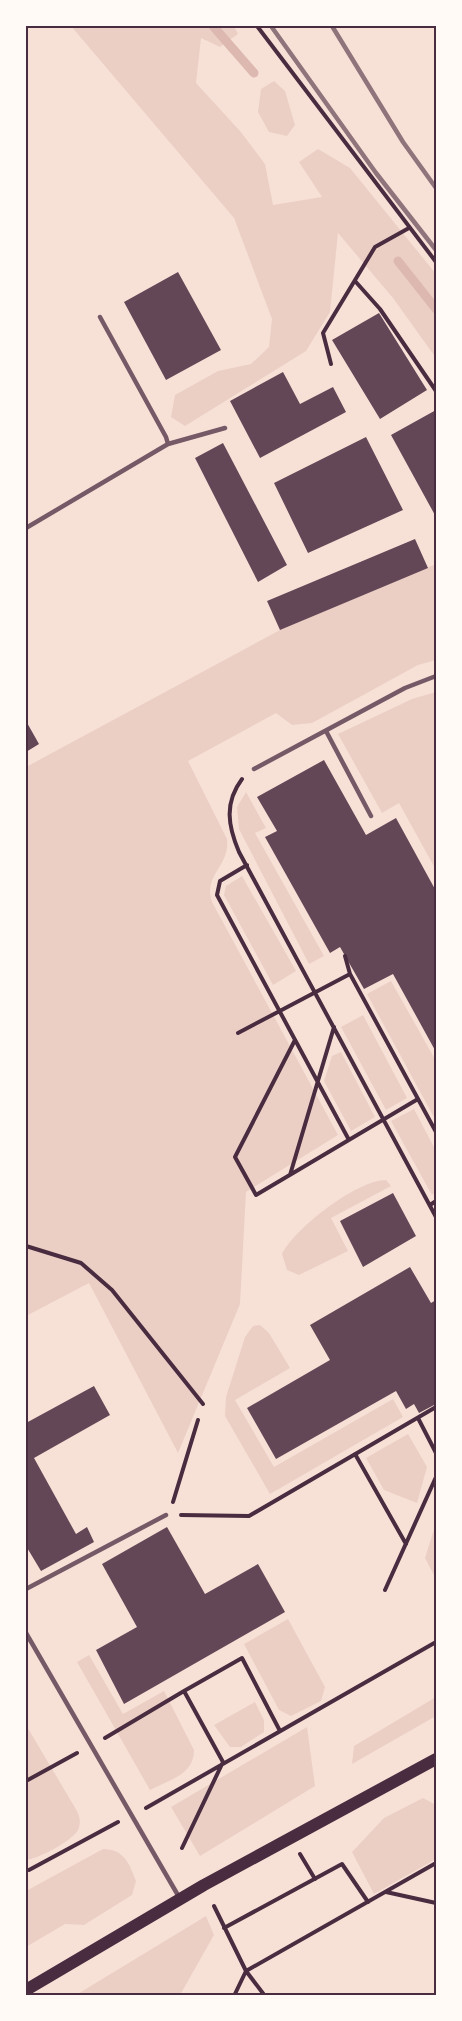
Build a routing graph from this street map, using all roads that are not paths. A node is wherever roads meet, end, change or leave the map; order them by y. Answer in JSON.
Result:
{"nodes":[{"id":1,"x":100,"y":317,"type":"dead end"},
{"id":2,"x":225,"y":428,"type":"dead end"},
{"id":3,"x":168,"y":444,"type":"junction"},
{"id":4,"x":26,"y":528,"type":"edge"},
{"id":5,"x":436,"y":676,"type":"edge"},
{"id":6,"x":326,"y":731,"type":"junction"},
{"id":7,"x":255,"y":769,"type":"road end"},
{"id":8,"x":371,"y":816,"type":"dead end"},
{"id":9,"x":167,"y":1515,"type":"road end"},
{"id":10,"x":26,"y":1589,"type":"edge"},
{"id":11,"x":26,"y":1633,"type":"edge"},
{"id":12,"x":436,"y":1760,"type":"edge"},
{"id":13,"x":180,"y":1900,"type":"junction"},
{"id":14,"x":26,"y":1990,"type":"edge"}],
"edges":[{"from":1,"to":3,"type":"lane"},
{"from":2,"to":3,"type":"lane"},
{"from":3,"to":4,"type":"lane"},
{"from":5,"to":6,"type":"lane"},
{"from":6,"to":7,"type":"lane"},
{"from":6,"to":8,"type":"lane"},
{"from":9,"to":10,"type":"lane"},
{"from":11,"to":13,"type":"lane"},
{"from":12,"to":13,"type":"main road"},
{"from":13,"to":14,"type":"main road"}]}
